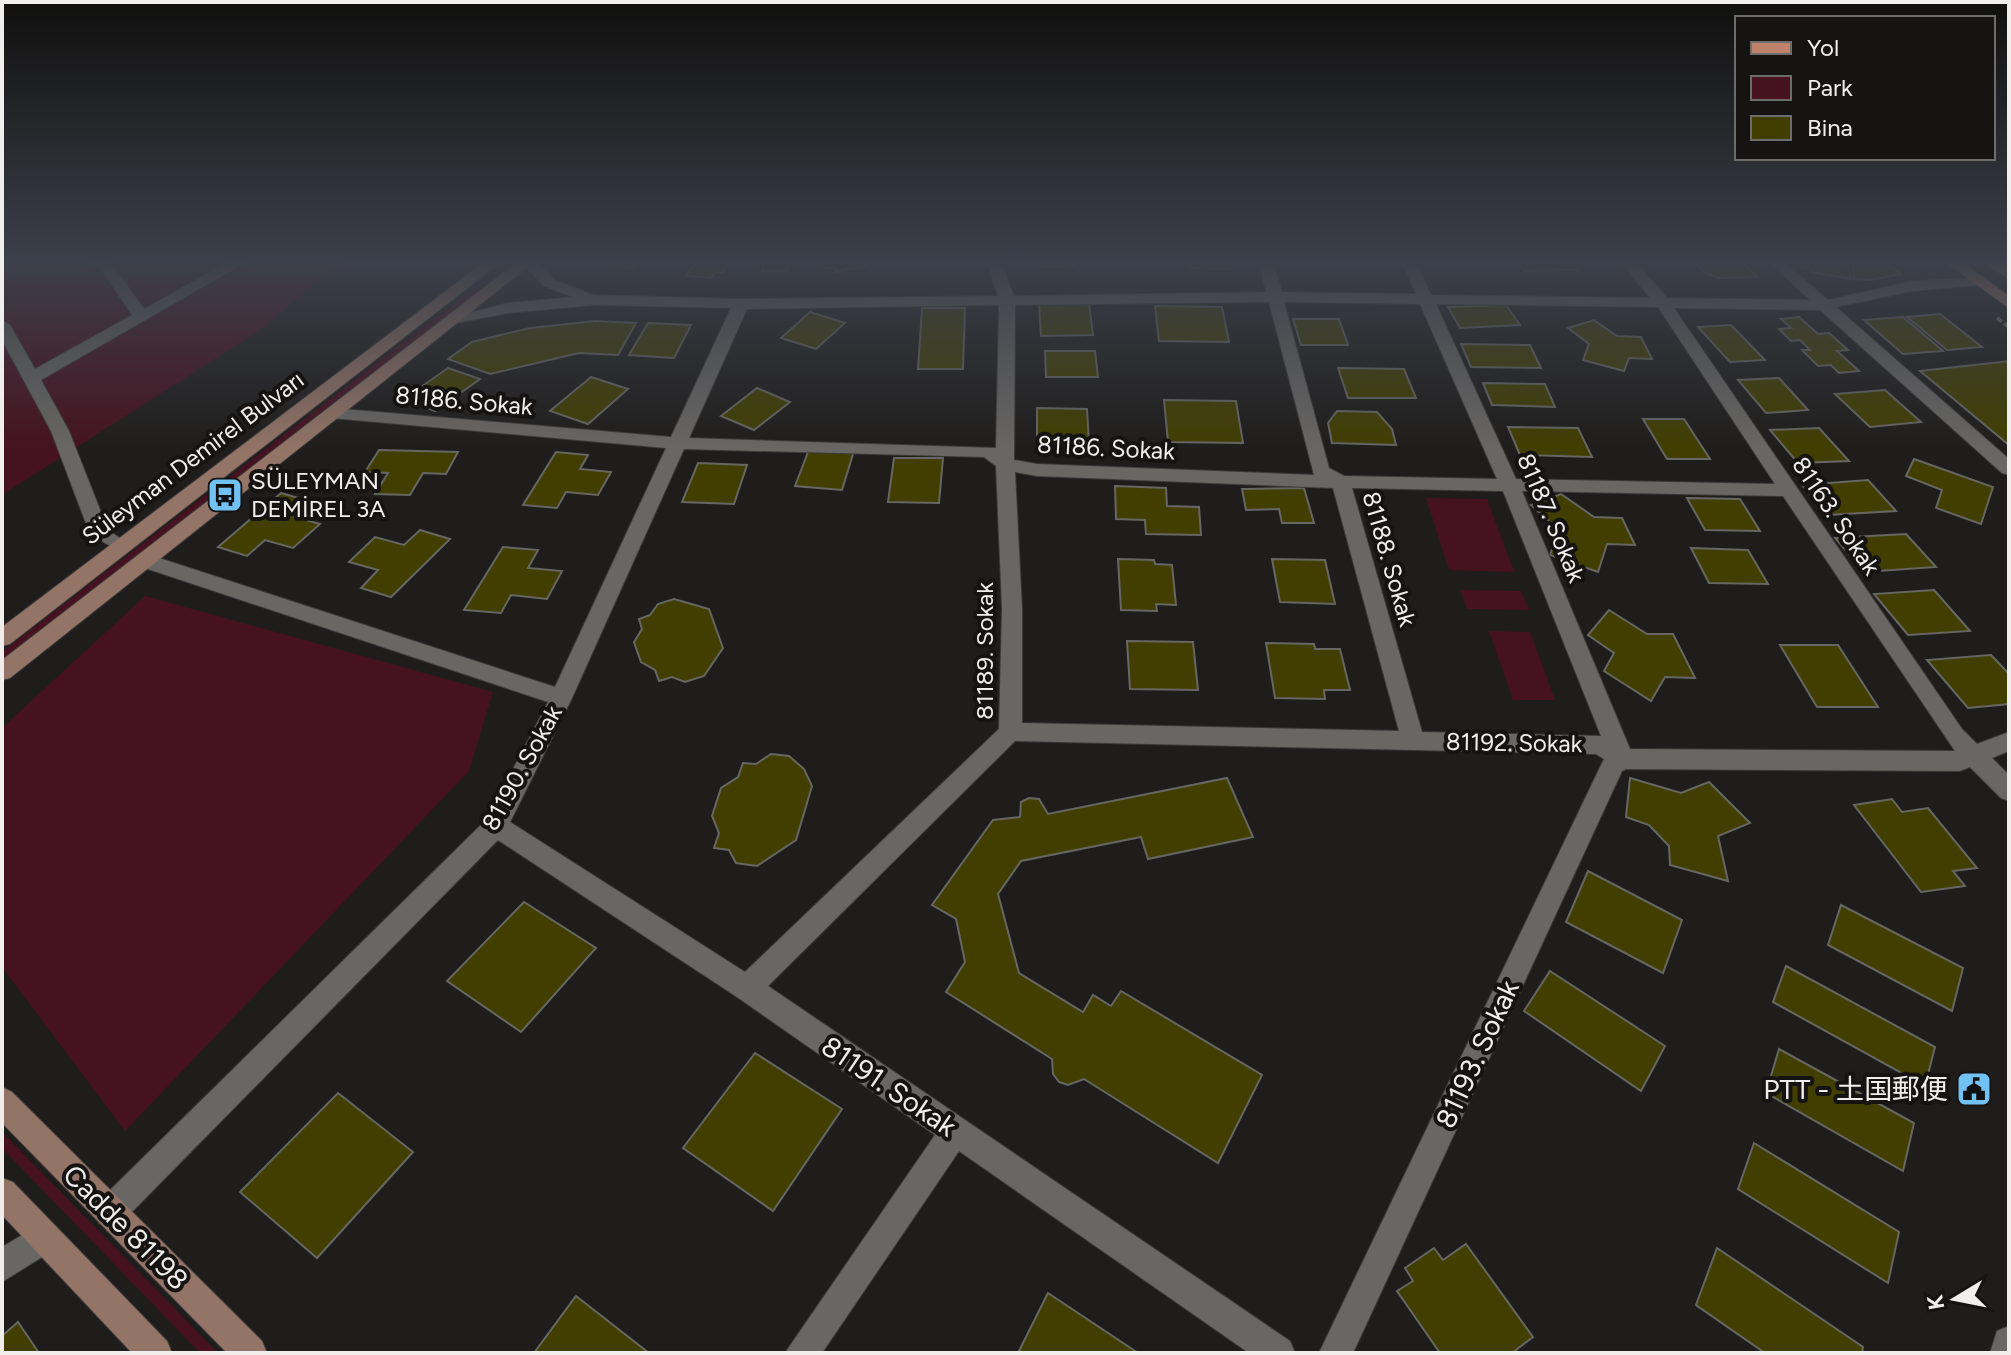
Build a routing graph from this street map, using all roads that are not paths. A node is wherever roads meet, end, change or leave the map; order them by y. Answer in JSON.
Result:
{"nodes":[{"id":1,"x":2,"y":325,"type":"edge"},
{"id":2,"x":125,"y":325,"type":"edge"},
{"id":3,"x":410,"y":325,"type":"edge"},
{"id":4,"x":444,"y":325,"type":"edge"},
{"id":5,"x":731,"y":325,"type":"edge"},
{"id":6,"x":1007,"y":325,"type":"edge"},
{"id":7,"x":1283,"y":325,"type":"edge"},
{"id":8,"x":1437,"y":325,"type":"edge"},
{"id":9,"x":1678,"y":325,"type":"edge"},
{"id":10,"x":1848,"y":325,"type":"edge"},
{"id":11,"x":7,"y":345,"type":"edge"},
{"id":12,"x":32,"y":378,"type":"junction"},
{"id":13,"x":331,"y":413,"type":"junction"},
{"id":14,"x":676,"y":443,"type":"junction"},
{"id":15,"x":1005,"y":464,"type":"junction"},
{"id":16,"x":2009,"y":469,"type":"edge"},
{"id":17,"x":1341,"y":482,"type":"junction"},
{"id":18,"x":1510,"y":486,"type":"junction"},
{"id":19,"x":1788,"y":490,"type":"junction"},
{"id":20,"x":120,"y":545,"type":"junction"},
{"id":21,"x":143,"y":560,"type":"junction"},
{"id":22,"x":2,"y":638,"type":"edge"},
{"id":23,"x":2,"y":672,"type":"edge"},
{"id":24,"x":561,"y":698,"type":"junction"},
{"id":25,"x":1010,"y":732,"type":"junction"},
{"id":26,"x":1413,"y":741,"type":"junction"},
{"id":27,"x":2009,"y":741,"type":"edge"},
{"id":28,"x":1975,"y":756,"type":"junction"},
{"id":29,"x":1622,"y":759,"type":"junction"},
{"id":30,"x":2009,"y":791,"type":"edge"},
{"id":31,"x":496,"y":826,"type":"junction"},
{"id":32,"x":747,"y":988,"type":"junction"},
{"id":33,"x":2,"y":1102,"type":"edge"},
{"id":34,"x":956,"y":1130,"type":"junction"},
{"id":35,"x":2,"y":1193,"type":"edge"},
{"id":36,"x":110,"y":1212,"type":"junction"},
{"id":37,"x":44,"y":1238,"type":"junction"},
{"id":38,"x":2,"y":1266,"type":"edge"},
{"id":39,"x":2009,"y":1343,"type":"edge"},
{"id":40,"x":155,"y":1353,"type":"edge"},
{"id":41,"x":250,"y":1353,"type":"edge"},
{"id":42,"x":802,"y":1353,"type":"edge"},
{"id":43,"x":1278,"y":1353,"type":"edge"},
{"id":44,"x":1336,"y":1353,"type":"edge"},
{"id":45,"x":2007,"y":1353,"type":"edge"}],
"edges":[{"from":1,"to":11,"type":"street"},
{"from":2,"to":12,"type":"street"},
{"from":3,"to":20,"type":"main road","name":"Süleyman Demirel Bulvarı"},
{"from":4,"to":13,"type":"main road","name":"Süleyman Demirel Bulvarı"},
{"from":5,"to":14,"type":"street","name":"81190. Sokak"},
{"from":6,"to":15,"type":"street","name":"81189. Sokak"},
{"from":7,"to":17,"type":"street","name":"81188. Sokak"},
{"from":8,"to":18,"type":"street","name":"81187. Sokak"},
{"from":9,"to":19,"type":"street","name":"81163. Sokak"},
{"from":10,"to":16,"type":"street"},
{"from":11,"to":12,"type":"street"},
{"from":12,"to":20,"type":"street"},
{"from":13,"to":14,"type":"street","name":"81186. Sokak"},
{"from":13,"to":21,"type":"main road","name":"Süleyman Demirel Bulvarı"},
{"from":14,"to":15,"type":"street","name":"81186. Sokak"},
{"from":14,"to":24,"type":"street","name":"81190. Sokak"},
{"from":15,"to":17,"type":"street","name":"81186. Sokak"},
{"from":15,"to":25,"type":"street","name":"81189. Sokak"},
{"from":17,"to":18,"type":"street","name":"81186. Sokak"},
{"from":17,"to":26,"type":"street","name":"81188. Sokak"},
{"from":18,"to":19,"type":"street","name":"81186. Sokak"},
{"from":18,"to":29,"type":"street","name":"81187. Sokak"},
{"from":19,"to":28,"type":"street","name":"81163. Sokak"},
{"from":20,"to":22,"type":"main road","name":"Süleyman Demirel Bulvarı"},
{"from":21,"to":23,"type":"main road","name":"Süleyman Demirel Bulvarı"},
{"from":21,"to":24,"type":"street"},
{"from":24,"to":31,"type":"street","name":"81190. Sokak"},
{"from":25,"to":26,"type":"street","name":"81192. Sokak"},
{"from":25,"to":32,"type":"street","name":"81189. Sokak"},
{"from":26,"to":29,"type":"street","name":"81192. Sokak"},
{"from":27,"to":28,"type":"street","name":"81192. Sokak"},
{"from":28,"to":29,"type":"street","name":"81192. Sokak"},
{"from":28,"to":30,"type":"street","name":"81163. Sokak"},
{"from":29,"to":44,"type":"street","name":"81193. Sokak"},
{"from":31,"to":32,"type":"street","name":"81191. Sokak"},
{"from":31,"to":36,"type":"street","name":"81190. Sokak"},
{"from":32,"to":34,"type":"street","name":"81191. Sokak"},
{"from":33,"to":36,"type":"main road","name":"Cadde 81198"},
{"from":34,"to":42,"type":"street"},
{"from":34,"to":43,"type":"street","name":"81191. Sokak"},
{"from":35,"to":37,"type":"main road"},
{"from":36,"to":41,"type":"main road","name":"Cadde 81198"},
{"from":37,"to":38,"type":"street"},
{"from":37,"to":40,"type":"main road"},
{"from":39,"to":45,"type":"street"}]}
